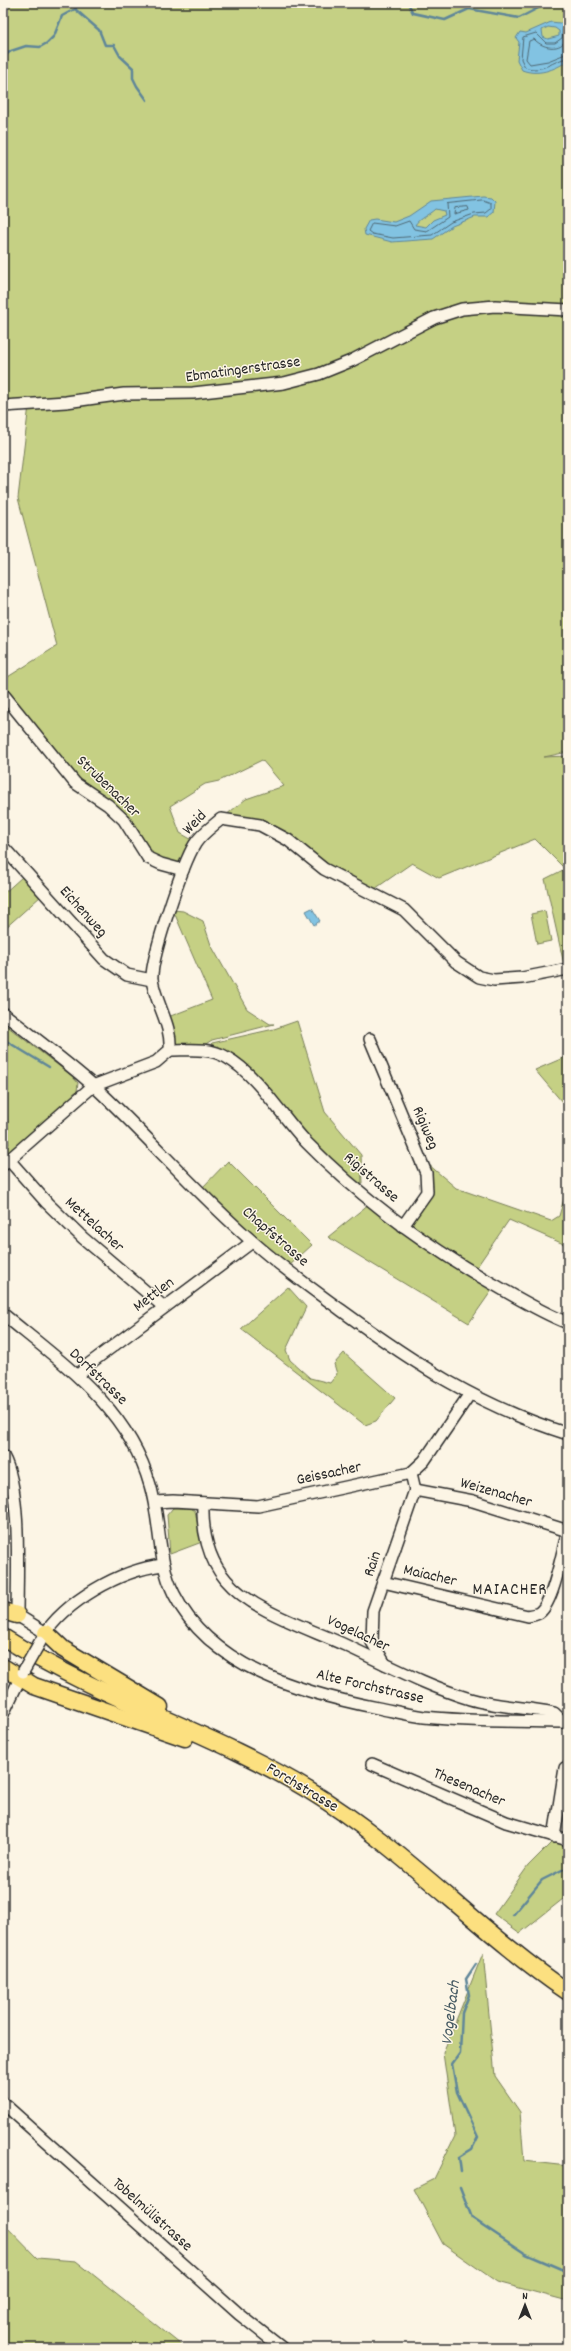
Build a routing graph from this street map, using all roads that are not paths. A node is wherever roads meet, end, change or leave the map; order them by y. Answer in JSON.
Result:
{"nodes":[{"id":1,"x":568,"y":310,"type":"edge"},
{"id":2,"x":3,"y":406,"type":"edge"},
{"id":3,"x":3,"y":694,"type":"edge"},
{"id":4,"x":3,"y":847,"type":"edge"},
{"id":5,"x":183,"y":870,"type":"junction"},
{"id":6,"x":568,"y":969,"type":"edge"},
{"id":7,"x":152,"y":980,"type":"junction"},
{"id":8,"x":3,"y":1013,"type":"edge"},
{"id":9,"x":370,"y":1039,"type":"dead end"},
{"id":10,"x":170,"y":1050,"type":"junction"},
{"id":11,"x":93,"y":1086,"type":"junction"},
{"id":12,"x":6,"y":1163,"type":"edge"},
{"id":13,"x":403,"y":1226,"type":"junction"},
{"id":14,"x":252,"y":1242,"type":"junction"},
{"id":15,"x":164,"y":1307,"type":"junction"},
{"id":16,"x":3,"y":1314,"type":"edge"},
{"id":17,"x":568,"y":1323,"type":"edge"},
{"id":18,"x":78,"y":1376,"type":"junction"},
{"id":19,"x":469,"y":1395,"type":"junction"},
{"id":20,"x":568,"y":1434,"type":"edge"},
{"id":21,"x":4,"y":1461,"type":"edge"},
{"id":22,"x":412,"y":1473,"type":"junction"},
{"id":23,"x":415,"y":1490,"type":"junction"},
{"id":24,"x":155,"y":1502,"type":"junction"},
{"id":25,"x":203,"y":1503,"type":"junction"},
{"id":26,"x":568,"y":1530,"type":"edge"},
{"id":27,"x":163,"y":1565,"type":"junction"},
{"id":28,"x":563,"y":1572,"type":"edge"},
{"id":29,"x":383,"y":1582,"type":"junction"},
{"id":30,"x":10,"y":1613,"type":"edge"},
{"id":31,"x":3,"y":1637,"type":"edge"},
{"id":32,"x":43,"y":1638,"type":"junction"},
{"id":33,"x":3,"y":1644,"type":"edge"},
{"id":34,"x":385,"y":1665,"type":"junction"},
{"id":35,"x":3,"y":1667,"type":"edge"},
{"id":36,"x":21,"y":1675,"type":"junction"},
{"id":37,"x":6,"y":1700,"type":"edge"},
{"id":38,"x":3,"y":1714,"type":"edge"},
{"id":39,"x":565,"y":1722,"type":"edge"},
{"id":40,"x":211,"y":1739,"type":"junction"},
{"id":41,"x":230,"y":1754,"type":"junction"},
{"id":42,"x":372,"y":1764,"type":"dead end"},
{"id":43,"x":565,"y":1768,"type":"dead end"},
{"id":44,"x":554,"y":1837,"type":"junction"},
{"id":45,"x":568,"y":1840,"type":"edge"},
{"id":46,"x":568,"y":1992,"type":"edge"},
{"id":47,"x":568,"y":2000,"type":"edge"},
{"id":48,"x":3,"y":2103,"type":"edge"},
{"id":49,"x":282,"y":2348,"type":"edge"}],
"edges":[{"from":1,"to":2,"type":"street","name":"Ebmatingerstrasse"},
{"from":3,"to":5,"type":"street","name":"Strubenacher"},
{"from":4,"to":7,"type":"street","name":"Eichenweg"},
{"from":5,"to":6,"type":"street","name":"Weid"},
{"from":5,"to":7,"type":"street","name":"Weid"},
{"from":7,"to":10,"type":"street","name":"Weid"},
{"from":8,"to":11,"type":"street","name":"Chapfstrasse"},
{"from":9,"to":13,"type":"street","name":"Rigiweg"},
{"from":10,"to":11,"type":"street"},
{"from":10,"to":13,"type":"street","name":"Rigistrasse"},
{"from":11,"to":12,"type":"street"},
{"from":11,"to":14,"type":"street","name":"Chapfstrasse"},
{"from":12,"to":15,"type":"street","name":"Mettelacher"},
{"from":13,"to":17,"type":"street","name":"Rigistrasse"},
{"from":14,"to":15,"type":"street","name":"Mettlen"},
{"from":14,"to":19,"type":"street","name":"Chapfstrasse"},
{"from":15,"to":18,"type":"street","name":"Mettlen"},
{"from":16,"to":18,"type":"street","name":"Dorfstrasse"},
{"from":18,"to":24,"type":"street","name":"Dorfstrasse"},
{"from":19,"to":20,"type":"street","name":"Chapfstrasse"},
{"from":19,"to":22,"type":"street"},
{"from":21,"to":30,"type":"street"},
{"from":22,"to":23,"type":"street","name":"Rain"},
{"from":22,"to":25,"type":"street","name":"Geissacher"},
{"from":23,"to":26,"type":"street","name":"Weizenacher"},
{"from":23,"to":29,"type":"street","name":"Rain"},
{"from":24,"to":25,"type":"street","name":"Geissacher"},
{"from":24,"to":27,"type":"street","name":"Alte Forchstrasse"},
{"from":25,"to":34,"type":"street","name":"Vogelacher"},
{"from":26,"to":28,"type":"street","name":"Maiacher"},
{"from":27,"to":32,"type":"street"},
{"from":27,"to":39,"type":"street","name":"Alte Forchstrasse"},
{"from":28,"to":29,"type":"street","name":"Maiacher"},
{"from":29,"to":34,"type":"street","name":"Rain"},
{"from":30,"to":32,"type":"street"},
{"from":31,"to":40,"type":"highway","name":"Forchstrasse"},
{"from":32,"to":36,"type":"street","bridge":true},
{"from":32,"to":40,"type":"highway"},
{"from":33,"to":41,"type":"highway","name":"Forchstrasse"},
{"from":34,"to":39,"type":"street","name":"Vogelacher"},
{"from":35,"to":36,"type":"highway"},
{"from":36,"to":37,"type":"street"},
{"from":36,"to":41,"type":"highway"},
{"from":37,"to":38,"type":"street"},
{"from":40,"to":46,"type":"highway","name":"Forchstrasse"},
{"from":41,"to":47,"type":"highway","name":"Forchstrasse"},
{"from":42,"to":44,"type":"street","name":"Thesenacher"},
{"from":43,"to":44,"type":"street"},
{"from":44,"to":45,"type":"street","name":"Thesenacher"},
{"from":48,"to":49,"type":"street","name":"Tobelmülistrasse"}]}
